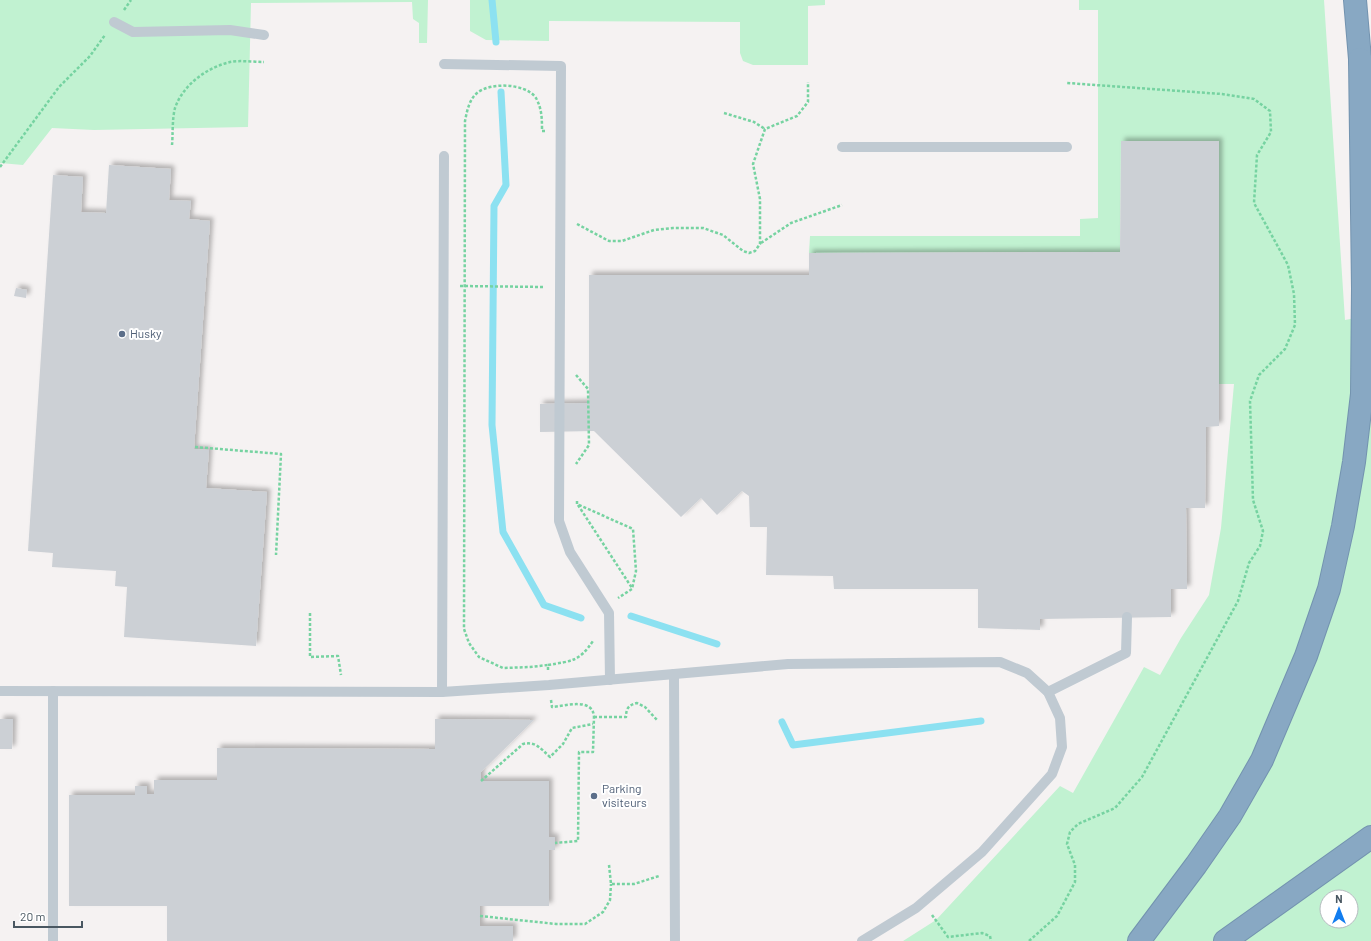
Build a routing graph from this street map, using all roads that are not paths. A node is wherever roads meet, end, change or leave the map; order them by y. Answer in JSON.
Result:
{"nodes":[{"id":1,"x":1355,"y":0,"type":"edge"},
{"id":2,"x":114,"y":22,"type":"road end"},
{"id":3,"x":264,"y":35,"type":"dead end"},
{"id":4,"x":1360,"y":59,"type":"junction"},
{"id":5,"x":444,"y":64,"type":"dead end"},
{"id":6,"x":1371,"y":121,"type":"edge"},
{"id":7,"x":842,"y":147,"type":"dead end"},
{"id":8,"x":1067,"y":147,"type":"dead end"},
{"id":9,"x":444,"y":156,"type":"dead end"},
{"id":10,"x":1127,"y":617,"type":"dead end"},
{"id":11,"x":674,"y":674,"type":"junction"},
{"id":12,"x":610,"y":680,"type":"junction"},
{"id":13,"x":0,"y":691,"type":"edge"},
{"id":14,"x":53,"y":691,"type":"junction"},
{"id":15,"x":442,"y":692,"type":"junction"},
{"id":16,"x":1048,"y":692,"type":"junction"},
{"id":17,"x":1371,"y":837,"type":"edge"},
{"id":18,"x":53,"y":941,"type":"edge"},
{"id":19,"x":675,"y":941,"type":"edge"},
{"id":20,"x":862,"y":941,"type":"edge"},
{"id":21,"x":1139,"y":941,"type":"edge"},
{"id":22,"x":1225,"y":941,"type":"edge"}],
"edges":[{"from":1,"to":4,"type":"highway"},
{"from":2,"to":3,"type":"lane"},
{"from":4,"to":6,"type":"highway"},
{"from":4,"to":21,"type":"highway"},
{"from":5,"to":12,"type":"lane"},
{"from":7,"to":8,"type":"lane"},
{"from":9,"to":15,"type":"lane"},
{"from":10,"to":16,"type":"lane"},
{"from":11,"to":12,"type":"lane"},
{"from":11,"to":16,"type":"lane"},
{"from":11,"to":19,"type":"lane"},
{"from":12,"to":15,"type":"lane"},
{"from":13,"to":14,"type":"lane"},
{"from":14,"to":15,"type":"lane"},
{"from":14,"to":18,"type":"lane"},
{"from":16,"to":20,"type":"lane"},
{"from":17,"to":22,"type":"highway"}]}
